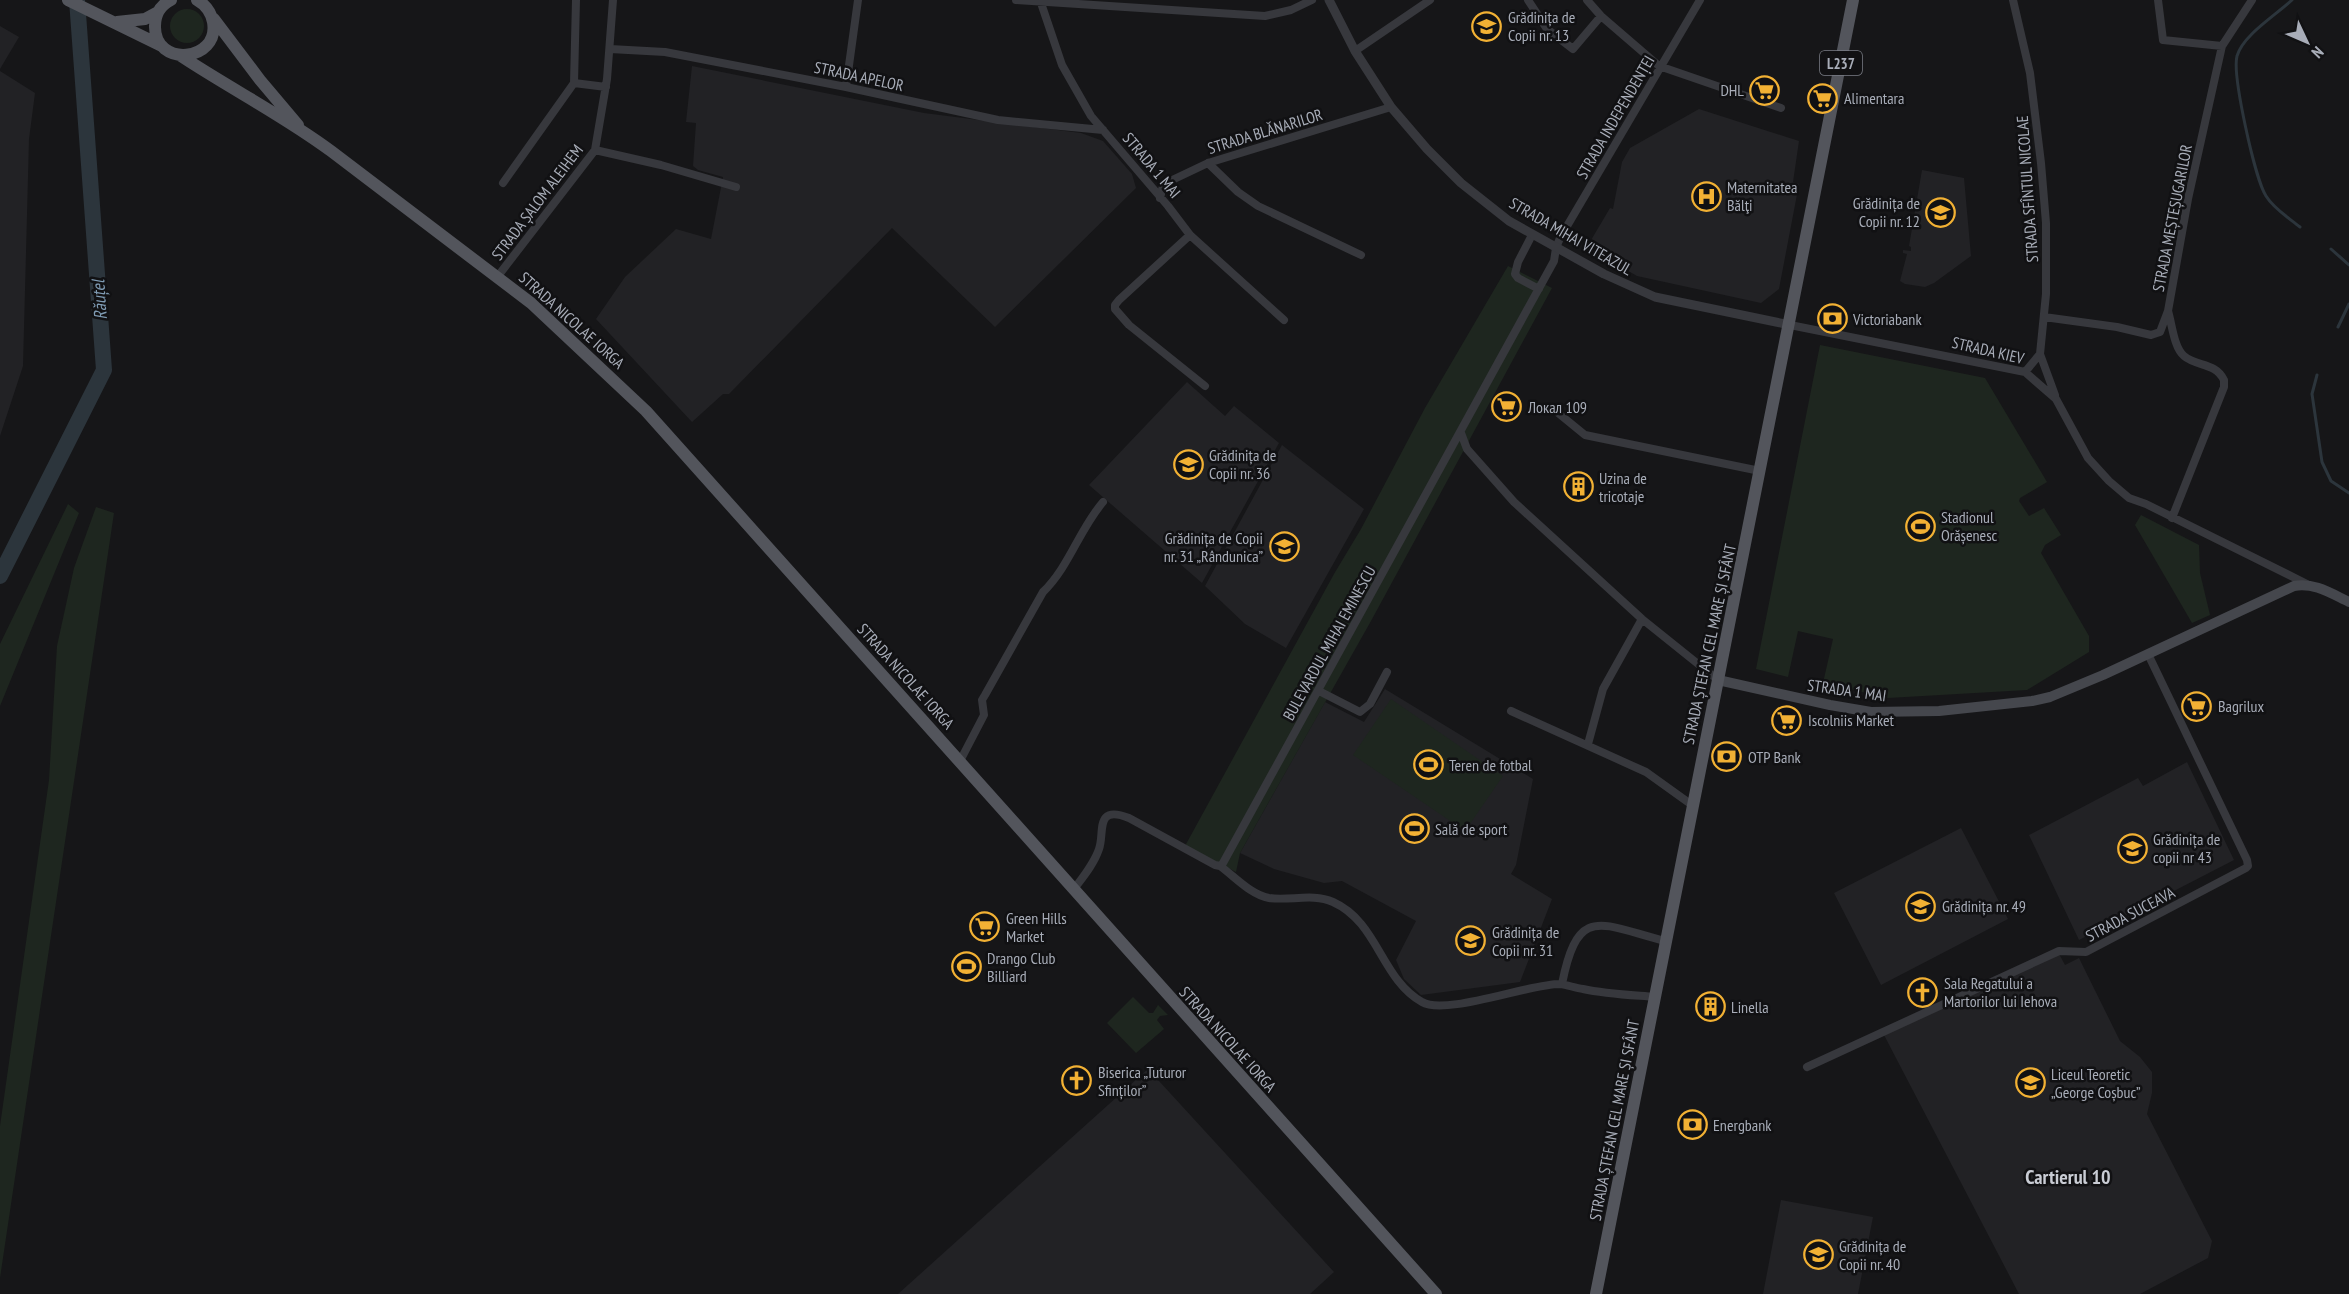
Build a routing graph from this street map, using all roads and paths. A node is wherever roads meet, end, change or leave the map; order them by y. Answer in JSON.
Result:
{"nodes":[{"id":1,"x":68,"y":0,"type":"edge"},
{"id":2,"x":198,"y":0,"type":"edge"},
{"id":3,"x":576,"y":0,"type":"edge"},
{"id":4,"x":613,"y":0,"type":"edge"},
{"id":5,"x":858,"y":0,"type":"edge"},
{"id":6,"x":1016,"y":0,"type":"edge"},
{"id":7,"x":1312,"y":0,"type":"edge"},
{"id":8,"x":1329,"y":0,"type":"edge"},
{"id":9,"x":1430,"y":0,"type":"edge"},
{"id":10,"x":1528,"y":0,"type":"edge"},
{"id":11,"x":1587,"y":0,"type":"edge"},
{"id":12,"x":1700,"y":0,"type":"edge"},
{"id":13,"x":1853,"y":0,"type":"edge"},
{"id":14,"x":2013,"y":0,"type":"edge"},
{"id":15,"x":2158,"y":0,"type":"edge"},
{"id":16,"x":2252,"y":0,"type":"edge"},
{"id":17,"x":1041,"y":1,"type":"edge"},
{"id":18,"x":166,"y":4,"type":"edge"},
{"id":19,"x":212,"y":16,"type":"junction"},
{"id":20,"x":1601,"y":16,"type":"junction"},
{"id":21,"x":112,"y":22,"type":"junction"},
{"id":22,"x":162,"y":46,"type":"junction"},
{"id":23,"x":2222,"y":46,"type":"junction"},
{"id":24,"x":610,"y":49,"type":"junction"},
{"id":25,"x":1355,"y":51,"type":"junction"},
{"id":26,"x":182,"y":56,"type":"junction"},
{"id":27,"x":1659,"y":66,"type":"junction"},
{"id":28,"x":574,"y":83,"type":"junction"},
{"id":29,"x":606,"y":87,"type":"junction"},
{"id":30,"x":846,"y":87,"type":"junction"},
{"id":31,"x":1391,"y":107,"type":"junction"},
{"id":32,"x":1781,"y":108,"type":"dead end"},
{"id":33,"x":303,"y":130,"type":"junction"},
{"id":34,"x":1103,"y":130,"type":"junction"},
{"id":35,"x":595,"y":150,"type":"junction"},
{"id":36,"x":1208,"y":163,"type":"junction"},
{"id":37,"x":503,"y":183,"type":"dead end"},
{"id":38,"x":736,"y":187,"type":"dead end"},
{"id":39,"x":1160,"y":198,"type":"junction"},
{"id":40,"x":1190,"y":235,"type":"junction"},
{"id":41,"x":1532,"y":235,"type":"junction"},
{"id":42,"x":1556,"y":248,"type":"junction"},
{"id":43,"x":1361,"y":255,"type":"dead end"},
{"id":44,"x":498,"y":276,"type":"junction"},
{"id":45,"x":1539,"y":289,"type":"junction"},
{"id":46,"x":2168,"y":311,"type":"junction"},
{"id":47,"x":2044,"y":316,"type":"junction"},
{"id":48,"x":1284,"y":320,"type":"dead end"},
{"id":49,"x":1790,"y":325,"type":"junction"},
{"id":50,"x":2040,"y":354,"type":"junction"},
{"id":51,"x":2025,"y":372,"type":"junction"},
{"id":52,"x":1205,"y":386,"type":"dead end"},
{"id":53,"x":2056,"y":399,"type":"junction"},
{"id":54,"x":1552,"y":408,"type":"dead end"},
{"id":55,"x":1461,"y":433,"type":"junction"},
{"id":56,"x":1761,"y":471,"type":"junction"},
{"id":57,"x":1103,"y":502,"type":"dead end"},
{"id":58,"x":2172,"y":518,"type":"junction"},
{"id":59,"x":2308,"y":585,"type":"junction"},
{"id":60,"x":2349,"y":602,"type":"edge"},
{"id":61,"x":1642,"y":620,"type":"junction"},
{"id":62,"x":2148,"y":654,"type":"junction"},
{"id":63,"x":1387,"y":672,"type":"dead end"},
{"id":64,"x":1718,"y":680,"type":"junction"},
{"id":65,"x":1319,"y":691,"type":"junction"},
{"id":66,"x":1511,"y":711,"type":"dead end"},
{"id":67,"x":1588,"y":744,"type":"junction"},
{"id":68,"x":960,"y":761,"type":"junction"},
{"id":69,"x":1692,"y":805,"type":"junction"},
{"id":70,"x":1220,"y":866,"type":"junction"},
{"id":71,"x":1074,"y":889,"type":"junction"},
{"id":72,"x":1665,"y":941,"type":"junction"},
{"id":73,"x":1562,"y":984,"type":"junction"},
{"id":74,"x":1655,"y":997,"type":"junction"},
{"id":75,"x":1807,"y":1067,"type":"dead end"},
{"id":76,"x":1436,"y":1294,"type":"edge"},
{"id":77,"x":1596,"y":1294,"type":"edge"}],
"edges":[{"from":1,"to":21,"type":"main road"},
{"from":2,"to":19,"type":"main road","name":"STRADA NICOLAE IORGA"},
{"from":3,"to":28,"type":"street"},
{"from":4,"to":24,"type":"street","name":"STRADA ȘALOM ALEIHEM"},
{"from":5,"to":30,"type":"street"},
{"from":6,"to":17,"type":"street"},
{"from":7,"to":17,"type":"street"},
{"from":8,"to":25,"type":"street","name":"STRADA MIHAI VITEAZUL"},
{"from":9,"to":25,"type":"street"},
{"from":10,"to":20,"type":"street"},
{"from":11,"to":20,"type":"street"},
{"from":12,"to":27,"type":"street","name":"STRADA INDEPENDENȚEI"},
{"from":13,"to":49,"type":"main road","name":"STRADA ȘTEFAN CEL MARE ȘI SFÂNT","number":"L237"},
{"from":14,"to":47,"type":"street","name":"STRADA SFÎNTUL NICOLAE"},
{"from":15,"to":23,"type":"street"},
{"from":16,"to":23,"type":"street","name":"STRADA MEȘTEȘUGARILOR"},
{"from":17,"to":34,"type":"street","name":"STRADA 1 MAI"},
{"from":18,"to":21,"type":"main road"},
{"from":18,"to":22,"type":"main road"},
{"from":19,"to":26,"type":"main road"},
{"from":19,"to":33,"type":"main road","name":"STRADA NICOLAE IORGA"},
{"from":20,"to":27,"type":"street"},
{"from":21,"to":22,"type":"main road"},
{"from":22,"to":26,"type":"main road","name":"STRADA NICOLAE IORGA"},
{"from":23,"to":46,"type":"street","name":"STRADA MEȘTEȘUGARILOR"},
{"from":24,"to":29,"type":"street","name":"STRADA ȘALOM ALEIHEM"},
{"from":24,"to":30,"type":"street","name":"STRADA APELOR"},
{"from":25,"to":31,"type":"street","name":"STRADA MIHAI VITEAZUL"},
{"from":26,"to":33,"type":"main road","name":"STRADA NICOLAE IORGA"},
{"from":27,"to":32,"type":"street"},
{"from":27,"to":42,"type":"street","name":"STRADA INDEPENDENȚEI"},
{"from":28,"to":29,"type":"street"},
{"from":28,"to":37,"type":"street"},
{"from":29,"to":35,"type":"street","name":"STRADA ȘALOM ALEIHEM"},
{"from":30,"to":34,"type":"street","name":"STRADA APELOR"},
{"from":31,"to":36,"type":"street","name":"STRADA BLĂNARILOR"},
{"from":31,"to":41,"type":"street","name":"STRADA MIHAI VITEAZUL"},
{"from":33,"to":44,"type":"main road","name":"STRADA NICOLAE IORGA"},
{"from":34,"to":39,"type":"street","name":"STRADA 1 MAI"},
{"from":35,"to":38,"type":"street"},
{"from":35,"to":44,"type":"street","name":"STRADA ȘALOM ALEIHEM"},
{"from":36,"to":39,"type":"street","name":"STRADA BLĂNARILOR"},
{"from":36,"to":43,"type":"street"},
{"from":39,"to":40,"type":"street","name":"STRADA 1 MAI"},
{"from":40,"to":48,"type":"street","name":"STRADA 1 MAI"},
{"from":40,"to":52,"type":"street"},
{"from":41,"to":42,"type":"street","name":"STRADA MIHAI VITEAZUL"},
{"from":41,"to":45,"type":"street"},
{"from":42,"to":45,"type":"street","name":"BULEVARDUL MIHAI EMINESCU"},
{"from":42,"to":49,"type":"street","name":"STRADA MIHAI VITEAZUL"},
{"from":44,"to":68,"type":"main road","name":"STRADA NICOLAE IORGA"},
{"from":45,"to":55,"type":"street","name":"BULEVARDUL MIHAI EMINESCU"},
{"from":46,"to":47,"type":"street","name":"STRADA MEȘTEȘUGARILOR"},
{"from":46,"to":58,"type":"street"},
{"from":47,"to":50,"type":"street","name":"STRADA SFÎNTUL NICOLAE"},
{"from":49,"to":51,"type":"street","name":"STRADA KIEV"},
{"from":49,"to":56,"type":"main road","name":"STRADA ȘTEFAN CEL MARE ȘI SFÂNT"},
{"from":50,"to":51,"type":"street"},
{"from":50,"to":53,"type":"street"},
{"from":51,"to":53,"type":"street","name":"STRADA KIEV"},
{"from":53,"to":58,"type":"street","name":"STRADA KIEV"},
{"from":54,"to":56,"type":"street"},
{"from":55,"to":61,"type":"street","name":"STRADA 1 MAI"},
{"from":55,"to":65,"type":"street","name":"BULEVARDUL MIHAI EMINESCU"},
{"from":56,"to":64,"type":"main road","name":"STRADA ȘTEFAN CEL MARE ȘI SFÂNT"},
{"from":57,"to":68,"type":"street"},
{"from":58,"to":59,"type":"street","name":"STRADA KIEV"},
{"from":59,"to":60,"type":"main road","name":"STRADA KIEV"},
{"from":59,"to":62,"type":"main road","name":"STRADA 1 MAI"},
{"from":61,"to":64,"type":"street","name":"STRADA 1 MAI"},
{"from":61,"to":67,"type":"street"},
{"from":62,"to":64,"type":"main road","name":"STRADA 1 MAI"},
{"from":62,"to":75,"type":"street","name":"STRADA SUCEAVA"},
{"from":63,"to":65,"type":"street"},
{"from":64,"to":69,"type":"main road","name":"STRADA ȘTEFAN CEL MARE ȘI SFÂNT"},
{"from":65,"to":70,"type":"street","name":"BULEVARDUL MIHAI EMINESCU"},
{"from":66,"to":67,"type":"street"},
{"from":67,"to":69,"type":"street"},
{"from":68,"to":71,"type":"main road","name":"STRADA NICOLAE IORGA"},
{"from":69,"to":72,"type":"main road","name":"STRADA ȘTEFAN CEL MARE ȘI SFÂNT"},
{"from":70,"to":71,"type":"street"},
{"from":70,"to":73,"type":"street"},
{"from":71,"to":76,"type":"main road","name":"STRADA NICOLAE IORGA"},
{"from":72,"to":73,"type":"street"},
{"from":72,"to":74,"type":"main road","name":"STRADA ȘTEFAN CEL MARE ȘI SFÂNT"},
{"from":73,"to":74,"type":"street"},
{"from":74,"to":77,"type":"main road","name":"STRADA ȘTEFAN CEL MARE ȘI SFÂNT"}]}
